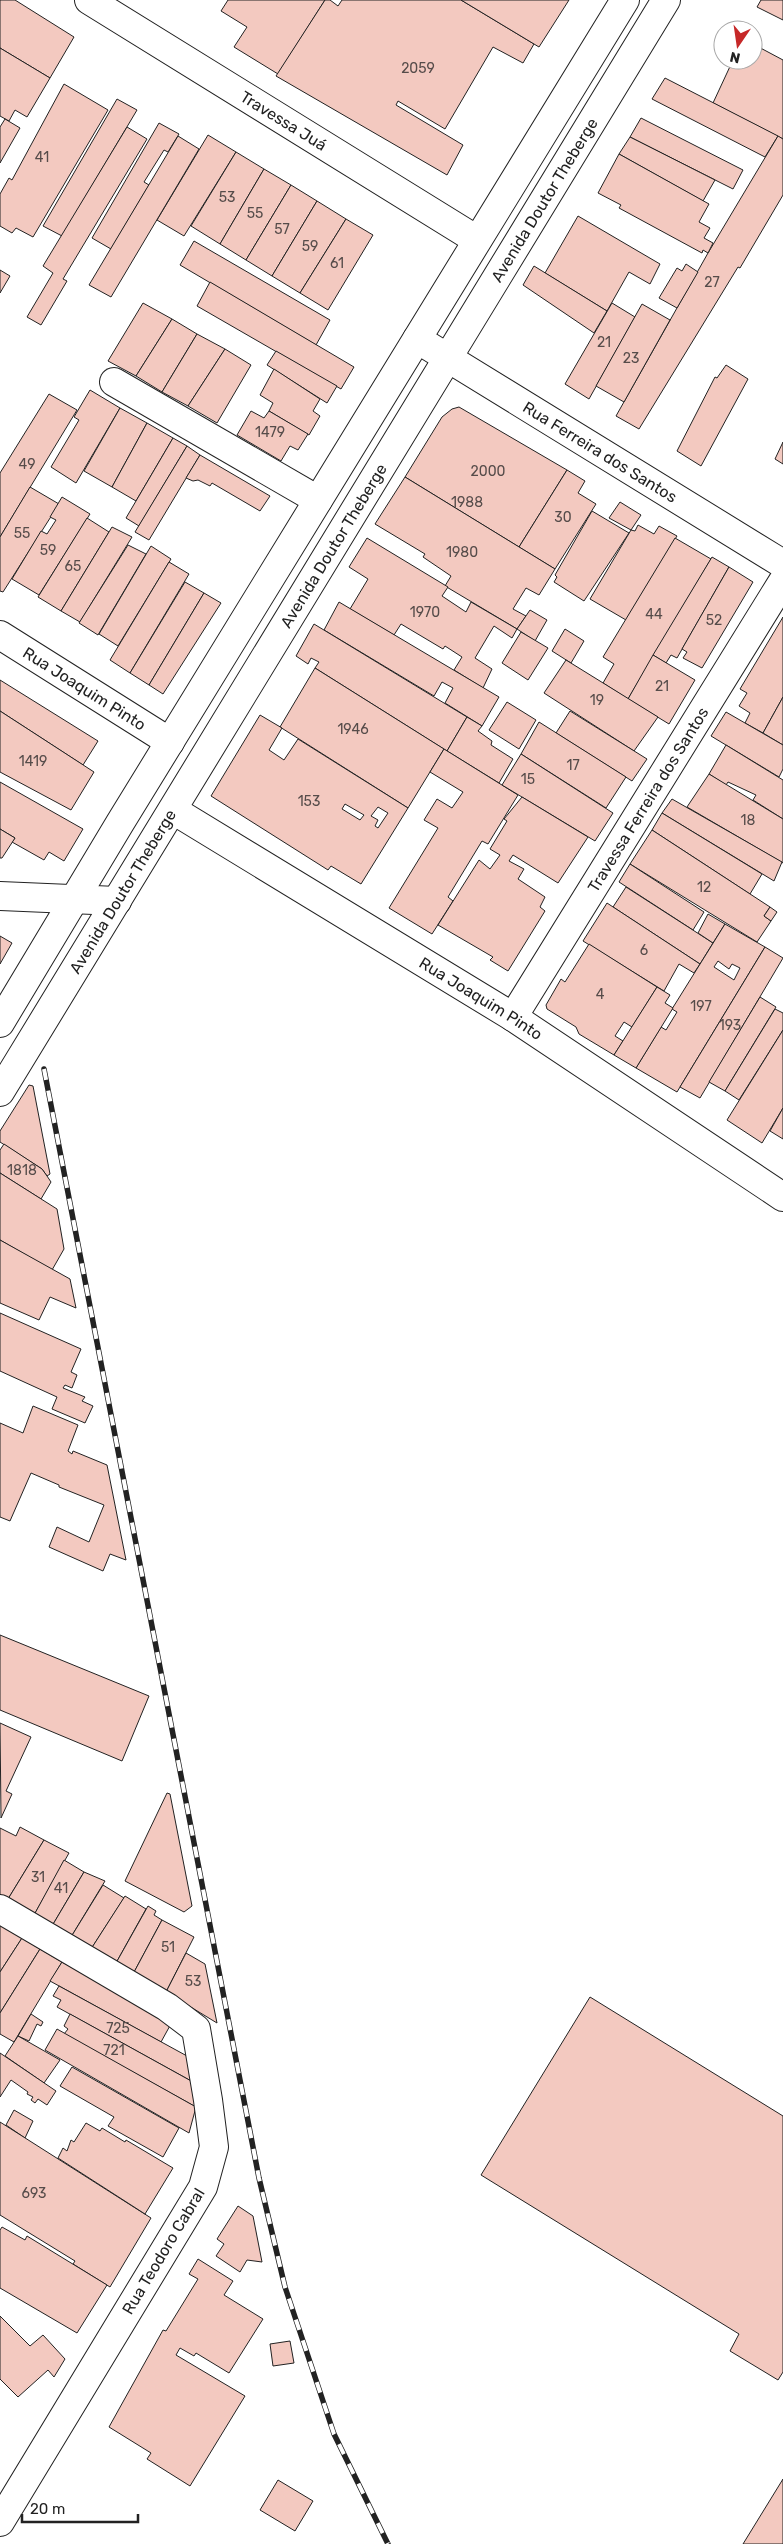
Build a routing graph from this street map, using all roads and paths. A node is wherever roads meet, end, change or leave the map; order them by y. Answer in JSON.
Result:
{"nodes":[{"id":1,"x":89,"y":0,"type":"edge"},
{"id":2,"x":625,"y":0,"type":"edge"},
{"id":3,"x":666,"y":0,"type":"edge"},
{"id":4,"x":477,"y":240,"type":"junction"},
{"id":5,"x":417,"y":339,"type":"junction"},
{"id":6,"x":448,"y":358,"type":"junction"},
{"id":7,"x":114,"y":382,"type":"dead end"},
{"id":8,"x":318,"y":500,"type":"junction"},
{"id":9,"x":783,"y":564,"type":"edge"},
{"id":10,"x":783,"y":581,"type":"edge"},
{"id":11,"x":0,"y":635,"type":"edge"},
{"id":12,"x":170,"y":742,"type":"junction"},
{"id":13,"x":173,"y":810,"type":"junction"},
{"id":14,"x":0,"y":896,"type":"edge"},
{"id":15,"x":74,"y":900,"type":"junction"},
{"id":16,"x":117,"y":901,"type":"junction"},
{"id":17,"x":513,"y":1017,"type":"junction"},
{"id":18,"x":0,"y":1023,"type":"edge"},
{"id":19,"x":0,"y":1092,"type":"edge"},
{"id":20,"x":783,"y":1197,"type":"edge"},
{"id":21,"x":0,"y":1908,"type":"edge"},
{"id":22,"x":0,"y":2522,"type":"edge"}],
"edges":[{"from":1,"to":4,"type":"street","name":"Travessa Juá"},
{"from":2,"to":4,"type":"street"},
{"from":3,"to":6,"type":"street","name":"Avenida Doutor Theberge"},
{"from":4,"to":5,"type":"street"},
{"from":5,"to":6,"type":"street","name":"Rua Ferreira dos Santos"},
{"from":5,"to":8,"type":"street"},
{"from":6,"to":9,"type":"street","name":"Rua Ferreira dos Santos"},
{"from":6,"to":13,"type":"street","name":"Avenida Doutor Theberge"},
{"from":7,"to":8,"type":"street"},
{"from":8,"to":12,"type":"street"},
{"from":10,"to":17,"type":"street","name":"Travessa Ferreira dos Santos"},
{"from":11,"to":12,"type":"street","name":"Rua Joaquim Pinto"},
{"from":12,"to":15,"type":"street"},
{"from":13,"to":16,"type":"street","name":"Avenida Doutor Theberge"},
{"from":13,"to":17,"type":"street","name":"Rua Joaquim Pinto"},
{"from":14,"to":15,"type":"street"},
{"from":15,"to":16,"type":"street"},
{"from":15,"to":18,"type":"street"},
{"from":16,"to":19,"type":"street","name":"Avenida Doutor Theberge"},
{"from":17,"to":20,"type":"street","name":"Rua Joaquim Pinto"},
{"from":21,"to":22,"type":"street","name":"Rua Teodoro Cabral"}]}
